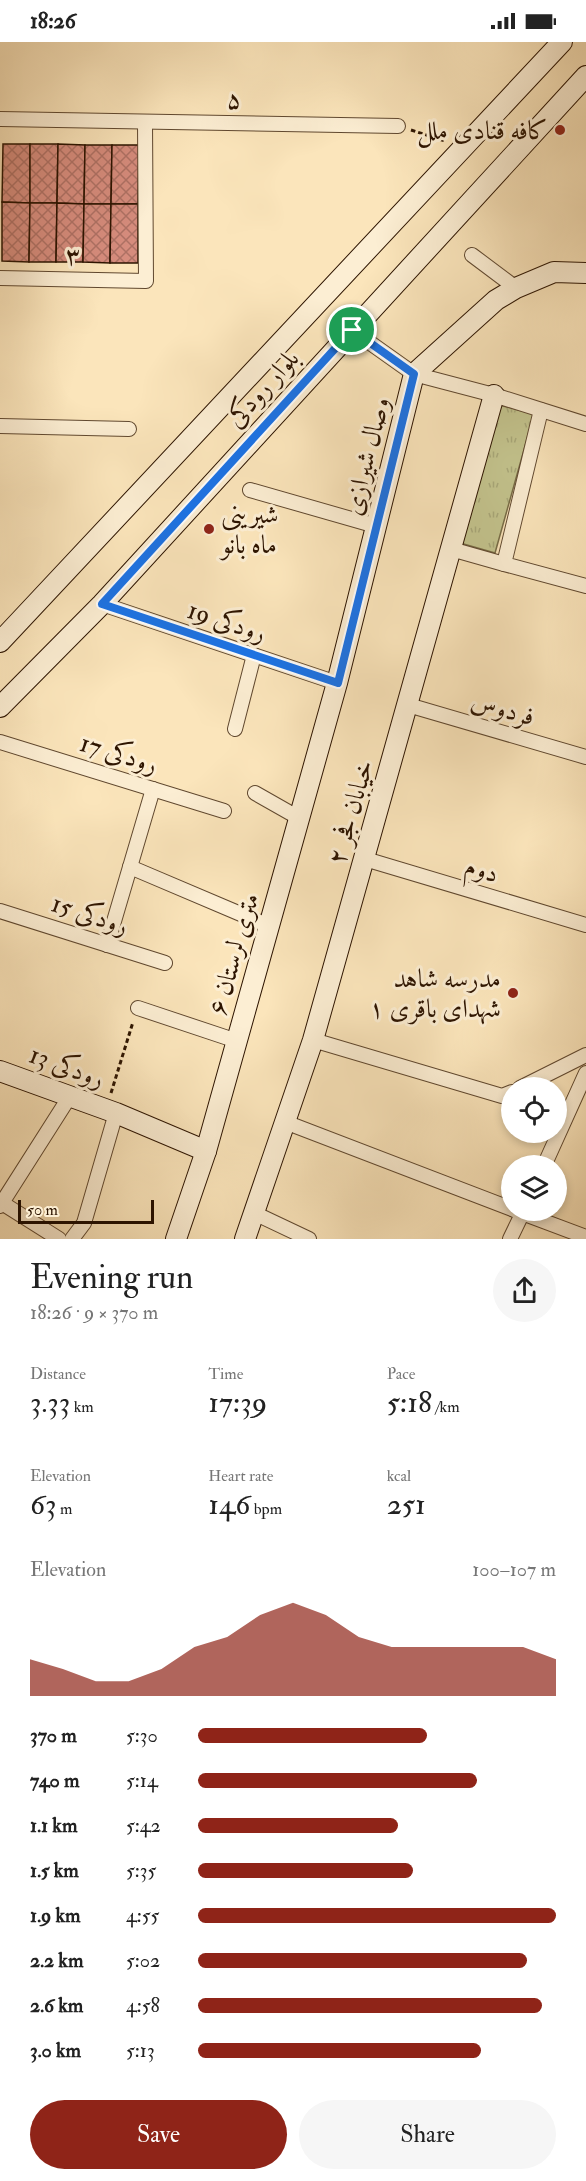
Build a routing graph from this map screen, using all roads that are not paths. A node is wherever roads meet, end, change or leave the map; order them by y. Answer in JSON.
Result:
{"nodes":[{"id":1,"x":562,"y":42,"type":"edge"},
{"id":2,"x":586,"y":76,"type":"edge"},
{"id":3,"x":0,"y":119,"type":"edge"},
{"id":4,"x":145,"y":122,"type":"junction"},
{"id":5,"x":398,"y":126,"type":"road end"},
{"id":6,"x":472,"y":255,"type":"dead end"},
{"id":7,"x":586,"y":273,"type":"edge"},
{"id":8,"x":0,"y":278,"type":"edge"},
{"id":9,"x":516,"y":288,"type":"junction"},
{"id":10,"x":352,"y":330,"type":"junction"},
{"id":11,"x":414,"y":374,"type":"junction"},
{"id":12,"x":494,"y":395,"type":"junction"},
{"id":13,"x":541,"y":410,"type":"junction"},
{"id":14,"x":586,"y":424,"type":"edge"},
{"id":15,"x":0,"y":426,"type":"edge"},
{"id":16,"x":129,"y":429,"type":"dead end"},
{"id":17,"x":250,"y":490,"type":"dead end"},
{"id":18,"x":376,"y":526,"type":"junction"},
{"id":19,"x":451,"y":549,"type":"junction"},
{"id":20,"x":504,"y":564,"type":"junction"},
{"id":21,"x":586,"y":586,"type":"edge"},
{"id":22,"x":102,"y":604,"type":"junction"},
{"id":23,"x":0,"y":642,"type":"edge"},
{"id":24,"x":254,"y":655,"type":"junction"},
{"id":25,"x":338,"y":683,"type":"junction"},
{"id":26,"x":408,"y":705,"type":"junction"},
{"id":27,"x":0,"y":707,"type":"edge"},
{"id":28,"x":235,"y":729,"type":"dead end"},
{"id":29,"x":0,"y":742,"type":"edge"},
{"id":30,"x":586,"y":757,"type":"edge"},
{"id":31,"x":153,"y":789,"type":"junction"},
{"id":32,"x":255,"y":794,"type":"dead end"},
{"id":33,"x":224,"y":811,"type":"dead end"},
{"id":34,"x":299,"y":818,"type":"junction"},
{"id":35,"x":365,"y":859,"type":"junction"},
{"id":36,"x":130,"y":867,"type":"junction"},
{"id":37,"x":0,"y":911,"type":"edge"},
{"id":38,"x":586,"y":925,"type":"edge"},
{"id":39,"x":269,"y":926,"type":"junction"},
{"id":40,"x":107,"y":945,"type":"junction"},
{"id":41,"x":165,"y":963,"type":"dead end"},
{"id":42,"x":138,"y":1008,"type":"road end"},
{"id":43,"x":314,"y":1040,"type":"junction"},
{"id":44,"x":237,"y":1041,"type":"junction"},
{"id":45,"x":586,"y":1055,"type":"edge"},
{"id":46,"x":0,"y":1071,"type":"edge"},
{"id":47,"x":586,"y":1072,"type":"edge"},
{"id":48,"x":542,"y":1077,"type":"edge"},
{"id":49,"x":70,"y":1096,"type":"junction"},
{"id":50,"x":501,"y":1096,"type":"edge"},
{"id":51,"x":111,"y":1111,"type":"junction"},
{"id":52,"x":285,"y":1122,"type":"junction"},
{"id":53,"x":206,"y":1151,"type":"junction"},
{"id":54,"x":549,"y":1155,"type":"edge"},
{"id":55,"x":1,"y":1205,"type":"edge"},
{"id":56,"x":501,"y":1205,"type":"edge"},
{"id":57,"x":254,"y":1213,"type":"junction"},
{"id":58,"x":515,"y":1221,"type":"edge"},
{"id":59,"x":544,"y":1221,"type":"edge"},
{"id":60,"x":586,"y":1237,"type":"edge"},
{"id":61,"x":59,"y":1239,"type":"edge"},
{"id":62,"x":72,"y":1239,"type":"edge"},
{"id":63,"x":176,"y":1239,"type":"edge"},
{"id":64,"x":245,"y":1239,"type":"edge"},
{"id":65,"x":309,"y":1239,"type":"edge"},
{"id":66,"x":510,"y":1239,"type":"edge"}],
"edges":[{"from":1,"to":23,"type":"street","name":"بلوار رودکی"},
{"from":2,"to":10,"type":"street","name":"بلوار رودکی"},
{"from":3,"to":4,"type":"street","name":"۵"},
{"from":4,"to":5,"type":"street","name":"۵"},
{"from":4,"to":8,"type":"street","name":"۳"},
{"from":6,"to":9,"type":"street"},
{"from":7,"to":9,"type":"street","name":"وصال شیرازی"},
{"from":9,"to":11,"type":"street","name":"وصال شیرازی"},
{"from":10,"to":11,"type":"street"},
{"from":10,"to":22,"type":"street","name":"بلوار رودکی"},
{"from":11,"to":12,"type":"street"},
{"from":11,"to":18,"type":"street","name":"وصال شیرازی"},
{"from":12,"to":13,"type":"street"},
{"from":12,"to":19,"type":"street","name":"خیابان فجر ۲"},
{"from":13,"to":14,"type":"street"},
{"from":13,"to":20,"type":"street"},
{"from":15,"to":16,"type":"street"},
{"from":17,"to":18,"type":"street"},
{"from":18,"to":25,"type":"street","name":"وصال شیرازی"},
{"from":19,"to":20,"type":"street"},
{"from":19,"to":26,"type":"street","name":"خیابان فجر ۲"},
{"from":20,"to":21,"type":"street"},
{"from":22,"to":24,"type":"street","name":"رودکی 19"},
{"from":22,"to":27,"type":"street","name":"بلوار رودکی"},
{"from":24,"to":25,"type":"street","name":"رودکی 19"},
{"from":24,"to":28,"type":"street"},
{"from":25,"to":34,"type":"street","name":"۶ متری لرستان"},
{"from":26,"to":30,"type":"street","name":"فردوس"},
{"from":26,"to":35,"type":"street","name":"خیابان فجر ۲"},
{"from":29,"to":31,"type":"street","name":"رودکی 17"},
{"from":31,"to":33,"type":"street","name":"رودکی 17"},
{"from":31,"to":36,"type":"street"},
{"from":32,"to":34,"type":"street"},
{"from":34,"to":39,"type":"street","name":"۶ متری لرستان"},
{"from":35,"to":38,"type":"street","name":"دوم"},
{"from":35,"to":43,"type":"street","name":"خیابان فجر ۲"},
{"from":36,"to":39,"type":"street"},
{"from":36,"to":40,"type":"street"},
{"from":37,"to":40,"type":"street","name":"رودکی 15"},
{"from":39,"to":44,"type":"street","name":"۶ متری لرستان"},
{"from":40,"to":41,"type":"street","name":"رودکی 15"},
{"from":42,"to":44,"type":"street"},
{"from":43,"to":50,"type":"street"},
{"from":43,"to":52,"type":"street","name":"خیابان فجر ۲"},
{"from":44,"to":53,"type":"street","name":"۶ متری لرستان"},
{"from":45,"to":48,"type":"street"},
{"from":46,"to":49,"type":"street","name":"رودکی 13"},
{"from":47,"to":54,"type":"street"},
{"from":49,"to":51,"type":"street","name":"رودکی 13"},
{"from":49,"to":55,"type":"street"},
{"from":51,"to":53,"type":"street","name":"رودکی 13"},
{"from":51,"to":62,"type":"street"},
{"from":52,"to":56,"type":"street"},
{"from":52,"to":57,"type":"street","name":"خیابان فجر ۲"},
{"from":53,"to":63,"type":"street","name":"۶ متری لرستان"},
{"from":55,"to":61,"type":"street"},
{"from":57,"to":64,"type":"street","name":"خیابان فجر ۲"},
{"from":57,"to":65,"type":"street"},
{"from":58,"to":66,"type":"street"},
{"from":59,"to":60,"type":"street"}]}
